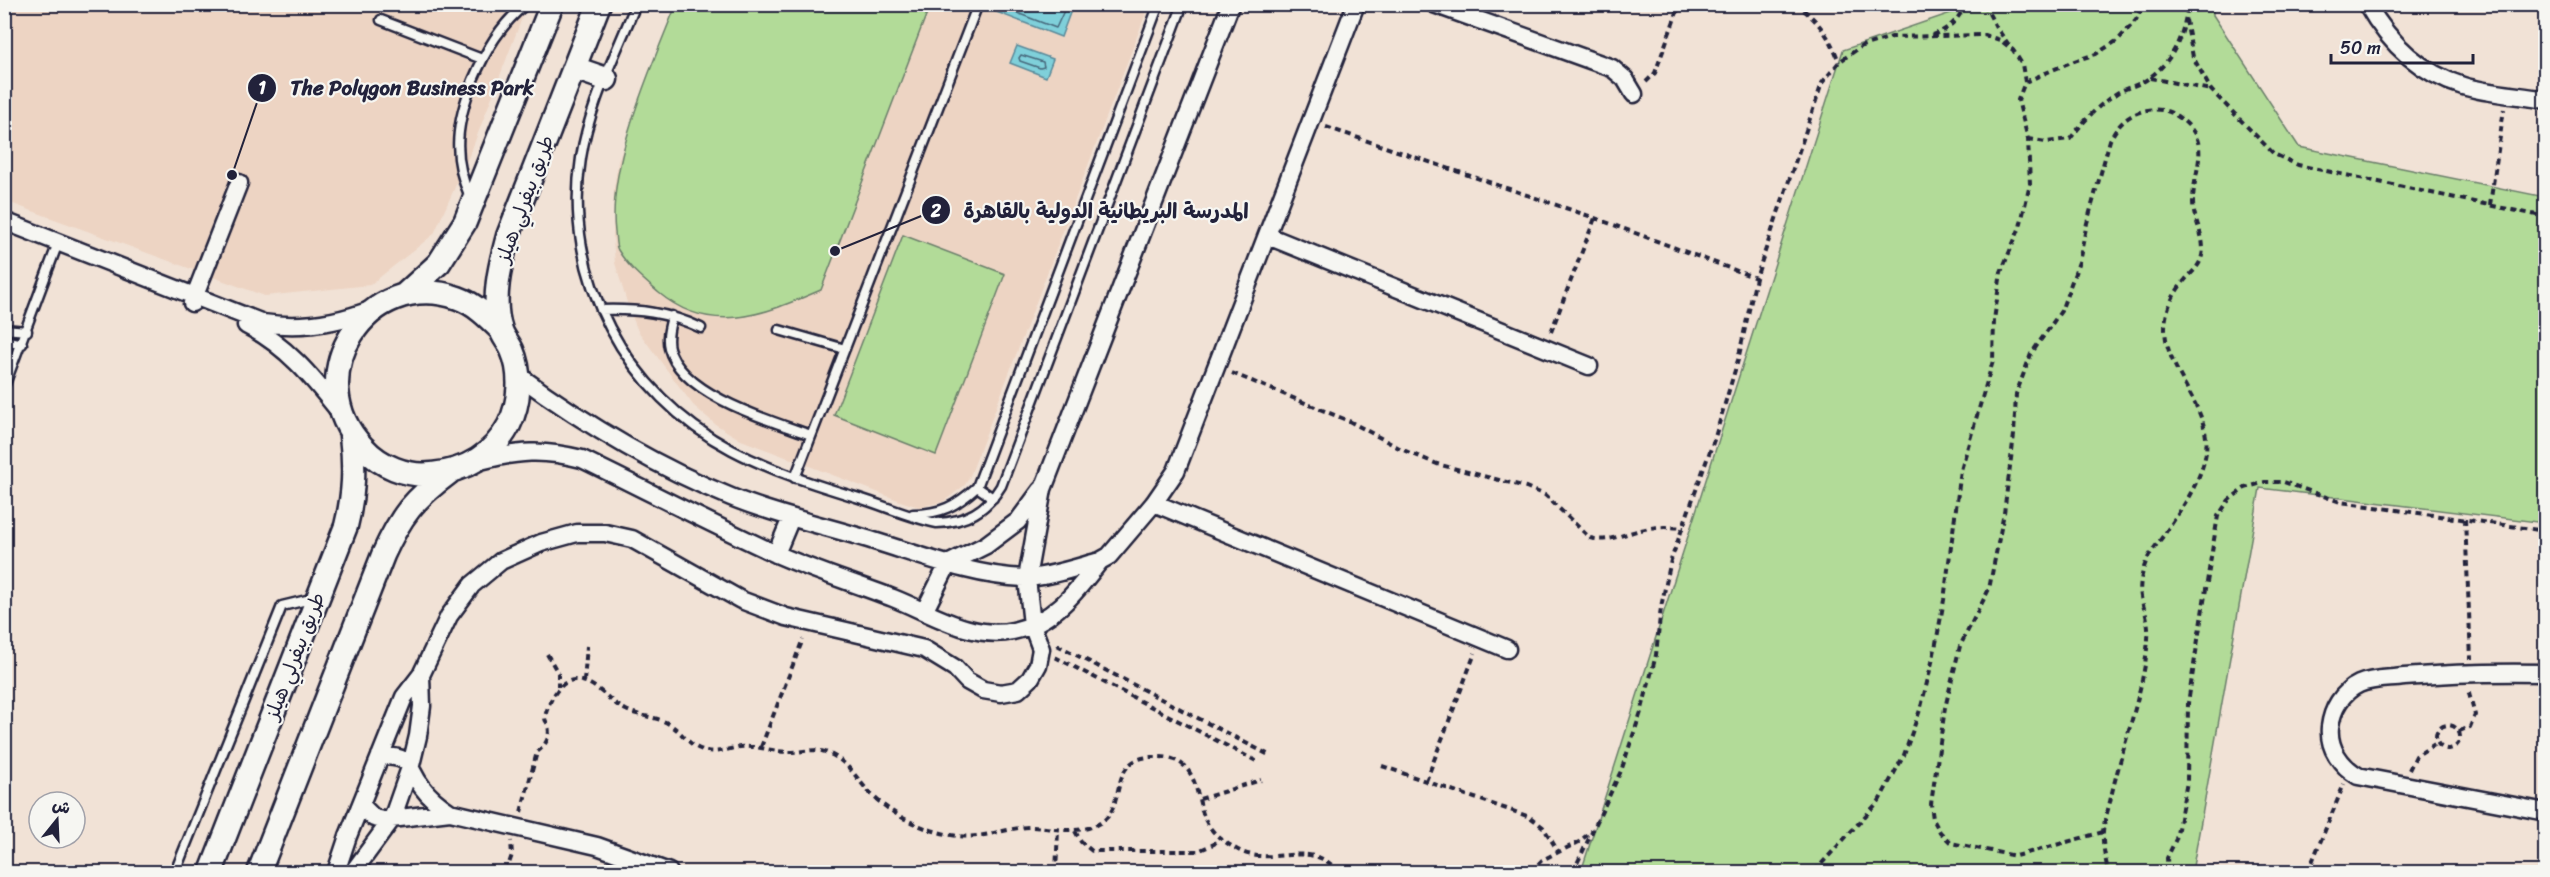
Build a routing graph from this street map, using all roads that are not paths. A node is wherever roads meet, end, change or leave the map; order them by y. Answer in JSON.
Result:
{"nodes":[{"id":1,"x":526,"y":4,"type":"edge"},
{"id":2,"x":552,"y":4,"type":"edge"},
{"id":3,"x":599,"y":4,"type":"edge"},
{"id":4,"x":636,"y":4,"type":"edge"},
{"id":5,"x":978,"y":4,"type":"edge"},
{"id":6,"x":1159,"y":4,"type":"edge"},
{"id":7,"x":1184,"y":4,"type":"edge"},
{"id":8,"x":1231,"y":4,"type":"edge"},
{"id":9,"x":1356,"y":4,"type":"edge"},
{"id":10,"x":1434,"y":4,"type":"edge"},
{"id":11,"x":2367,"y":4,"type":"edge"},
{"id":12,"x":381,"y":20,"type":"dead end"},
{"id":13,"x":482,"y":59,"type":"junction"},
{"id":14,"x":574,"y":68,"type":"junction"},
{"id":15,"x":606,"y":79,"type":"junction"},
{"id":16,"x":1632,"y":90,"type":"road end"},
{"id":17,"x":2546,"y":100,"type":"edge"},
{"id":18,"x":239,"y":183,"type":"dead end"},
{"id":19,"x":473,"y":203,"type":"junction"},
{"id":20,"x":4,"y":221,"type":"edge"},
{"id":21,"x":4,"y":232,"type":"edge"},
{"id":22,"x":1268,"y":236,"type":"junction"},
{"id":23,"x":56,"y":247,"type":"junction"},
{"id":24,"x":404,"y":295,"type":"junction"},
{"id":25,"x":194,"y":300,"type":"junction"},
{"id":26,"x":376,"y":308,"type":"junction"},
{"id":27,"x":600,"y":310,"type":"junction"},
{"id":28,"x":672,"y":315,"type":"junction"},
{"id":29,"x":700,"y":328,"type":"dead end"},
{"id":30,"x":4,"y":330,"type":"edge"},
{"id":31,"x":501,"y":330,"type":"junction"},
{"id":32,"x":779,"y":330,"type":"dead end"},
{"id":33,"x":27,"y":331,"type":"junction"},
{"id":34,"x":4,"y":340,"type":"edge"},
{"id":35,"x":22,"y":344,"type":"junction"},
{"id":36,"x":845,"y":349,"type":"junction"},
{"id":37,"x":1589,"y":366,"type":"dead end"},
{"id":38,"x":518,"y":375,"type":"junction"},
{"id":39,"x":4,"y":387,"type":"edge"},
{"id":40,"x":339,"y":411,"type":"junction"},
{"id":41,"x":351,"y":435,"type":"junction"},
{"id":42,"x":811,"y":435,"type":"junction"},
{"id":43,"x":475,"y":462,"type":"junction"},
{"id":44,"x":450,"y":472,"type":"junction"},
{"id":45,"x":795,"y":478,"type":"junction"},
{"id":46,"x":977,"y":487,"type":"junction"},
{"id":47,"x":1043,"y":489,"type":"junction"},
{"id":48,"x":993,"y":498,"type":"junction"},
{"id":49,"x":1154,"y":503,"type":"junction"},
{"id":50,"x":955,"y":504,"type":"junction"},
{"id":51,"x":909,"y":514,"type":"junction"},
{"id":52,"x":791,"y":518,"type":"junction"},
{"id":53,"x":966,"y":519,"type":"junction"},
{"id":54,"x":776,"y":554,"type":"junction"},
{"id":55,"x":1100,"y":561,"type":"junction"},
{"id":56,"x":948,"y":564,"type":"junction"},
{"id":57,"x":1027,"y":578,"type":"junction"},
{"id":58,"x":318,"y":598,"type":"junction"},
{"id":59,"x":925,"y":610,"type":"junction"},
{"id":60,"x":1037,"y":636,"type":"junction"},
{"id":61,"x":1507,"y":649,"type":"dead end"},
{"id":62,"x":2546,"y":673,"type":"edge"},
{"id":63,"x":421,"y":675,"type":"junction"},
{"id":64,"x":380,"y":756,"type":"junction"},
{"id":65,"x":411,"y":765,"type":"junction"},
{"id":66,"x":361,"y":805,"type":"junction"},
{"id":67,"x":450,"y":812,"type":"junction"},
{"id":68,"x":2546,"y":812,"type":"edge"},
{"id":69,"x":392,"y":819,"type":"junction"},
{"id":70,"x":175,"y":873,"type":"edge"},
{"id":71,"x":211,"y":873,"type":"edge"},
{"id":72,"x":260,"y":873,"type":"edge"},
{"id":73,"x":336,"y":873,"type":"edge"},
{"id":74,"x":353,"y":873,"type":"edge"},
{"id":75,"x":669,"y":873,"type":"edge"}],
"edges":[{"from":1,"to":13,"type":"lane"},
{"from":2,"to":19,"type":"street"},
{"from":3,"to":14,"type":"street","name":"طريق بيفرلي هيلز"},
{"from":4,"to":15,"type":"lane"},
{"from":5,"to":36,"type":"lane"},
{"from":6,"to":46,"type":"lane"},
{"from":7,"to":48,"type":"lane"},
{"from":8,"to":47,"type":"street"},
{"from":9,"to":22,"type":"street"},
{"from":10,"to":16,"type":"street"},
{"from":11,"to":17,"type":"street"},
{"from":12,"to":13,"type":"lane"},
{"from":13,"to":19,"type":"lane"},
{"from":14,"to":15,"type":"street"},
{"from":14,"to":31,"type":"street","name":"طريق بيفرلي هيلز"},
{"from":15,"to":27,"type":"lane"},
{"from":18,"to":25,"type":"street"},
{"from":19,"to":24,"type":"street"},
{"from":20,"to":23,"type":"street"},
{"from":21,"to":23,"type":"street"},
{"from":22,"to":37,"type":"street"},
{"from":22,"to":49,"type":"street"},
{"from":23,"to":25,"type":"street"},
{"from":23,"to":33,"type":"lane"},
{"from":24,"to":26,"type":"street"},
{"from":24,"to":31,"type":"street"},
{"from":25,"to":26,"type":"street"},
{"from":25,"to":40,"type":"street"},
{"from":26,"to":40,"type":"street"},
{"from":27,"to":28,"type":"lane"},
{"from":27,"to":45,"type":"lane"},
{"from":28,"to":29,"type":"lane"},
{"from":28,"to":42,"type":"lane"},
{"from":30,"to":33,"type":"lane"},
{"from":31,"to":38,"type":"street"},
{"from":32,"to":36,"type":"lane"},
{"from":33,"to":35,"type":"lane"},
{"from":34,"to":35,"type":"lane"},
{"from":35,"to":39,"type":"lane"},
{"from":36,"to":42,"type":"lane"},
{"from":38,"to":43,"type":"street"},
{"from":38,"to":52,"type":"street"},
{"from":40,"to":41,"type":"street"},
{"from":41,"to":44,"type":"street"},
{"from":41,"to":58,"type":"street","name":"طريق بيفرلي هيلز"},
{"from":42,"to":45,"type":"lane"},
{"from":43,"to":44,"type":"street"},
{"from":43,"to":54,"type":"street"},
{"from":44,"to":72,"type":"street"},
{"from":45,"to":51,"type":"lane"},
{"from":46,"to":48,"type":"lane"},
{"from":46,"to":50,"type":"lane"},
{"from":47,"to":56,"type":"street"},
{"from":47,"to":57,"type":"street"},
{"from":48,"to":53,"type":"lane"},
{"from":49,"to":55,"type":"street"},
{"from":49,"to":61,"type":"street"},
{"from":50,"to":51,"type":"lane"},
{"from":50,"to":53,"type":"lane"},
{"from":51,"to":53,"type":"lane"},
{"from":52,"to":54,"type":"street"},
{"from":52,"to":56,"type":"street"},
{"from":54,"to":59,"type":"street"},
{"from":55,"to":57,"type":"street"},
{"from":55,"to":60,"type":"street"},
{"from":56,"to":57,"type":"street"},
{"from":56,"to":59,"type":"street"},
{"from":57,"to":60,"type":"street"},
{"from":58,"to":70,"type":"lane"},
{"from":58,"to":71,"type":"street","name":"طريق بيفرلي هيلز"},
{"from":59,"to":60,"type":"street"},
{"from":60,"to":63,"type":"street"},
{"from":62,"to":68,"type":"street"},
{"from":63,"to":64,"type":"street"},
{"from":63,"to":65,"type":"street"},
{"from":64,"to":65,"type":"street"},
{"from":64,"to":66,"type":"street"},
{"from":65,"to":67,"type":"street"},
{"from":65,"to":69,"type":"street"},
{"from":66,"to":69,"type":"street"},
{"from":66,"to":73,"type":"street"},
{"from":67,"to":69,"type":"street"},
{"from":67,"to":75,"type":"street"},
{"from":69,"to":74,"type":"street"}]}
